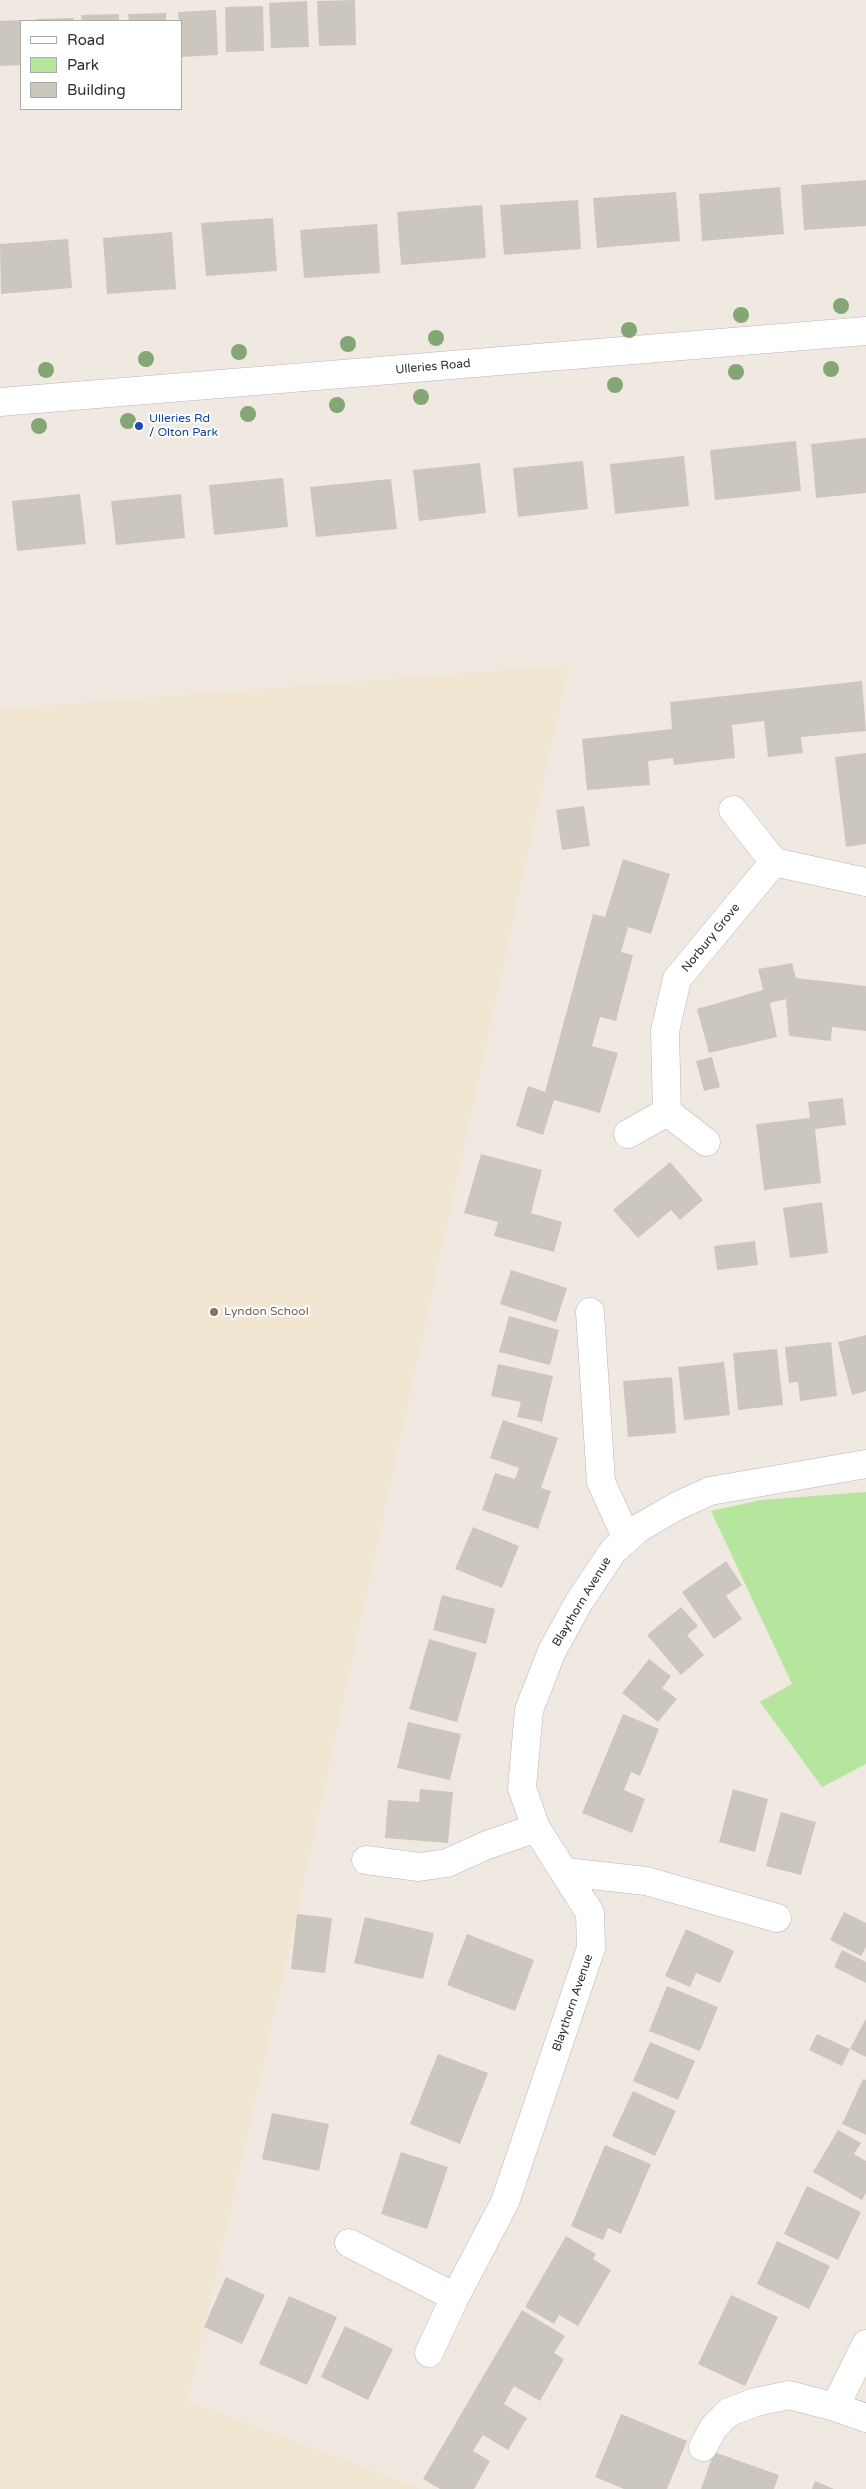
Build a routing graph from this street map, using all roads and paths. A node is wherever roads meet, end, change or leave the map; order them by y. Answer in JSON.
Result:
{"nodes":[{"id":1,"x":866,"y":331,"type":"edge"},
{"id":2,"x":0,"y":402,"type":"edge"},
{"id":3,"x":733,"y":810,"type":"dead end"},
{"id":4,"x":774,"y":862,"type":"junction"},
{"id":5,"x":866,"y":882,"type":"edge"},
{"id":6,"x":667,"y":1112,"type":"junction"},
{"id":7,"x":628,"y":1134,"type":"dead end"},
{"id":8,"x":706,"y":1142,"type":"dead end"},
{"id":9,"x":590,"y":1312,"type":"dead end"},
{"id":10,"x":866,"y":1464,"type":"edge"},
{"id":11,"x":627,"y":1539,"type":"junction"},
{"id":12,"x":536,"y":1828,"type":"junction"},
{"id":13,"x":366,"y":1860,"type":"dead end"},
{"id":14,"x":565,"y":1872,"type":"junction"},
{"id":15,"x":777,"y":1918,"type":"dead end"},
{"id":16,"x":349,"y":2243,"type":"dead end"},
{"id":17,"x":455,"y":2297,"type":"junction"},
{"id":18,"x":866,"y":2344,"type":"edge"},
{"id":19,"x":429,"y":2353,"type":"dead end"},
{"id":20,"x":835,"y":2407,"type":"junction"},
{"id":21,"x":866,"y":2418,"type":"edge"},
{"id":22,"x":703,"y":2447,"type":"dead end"}],
"edges":[{"from":1,"to":2,"type":"street","name":"Ulleries Road"},
{"from":3,"to":4,"type":"street"},
{"from":4,"to":5,"type":"street"},
{"from":4,"to":6,"type":"street","name":"Norbury Grove"},
{"from":6,"to":7,"type":"street"},
{"from":6,"to":8,"type":"street"},
{"from":9,"to":11,"type":"street"},
{"from":10,"to":11,"type":"street","name":"Blaythorn Avenue"},
{"from":11,"to":12,"type":"street","name":"Blaythorn Avenue"},
{"from":12,"to":13,"type":"street"},
{"from":12,"to":14,"type":"street","name":"Blaythorn Avenue"},
{"from":14,"to":15,"type":"street"},
{"from":14,"to":17,"type":"street","name":"Blaythorn Avenue"},
{"from":16,"to":17,"type":"street"},
{"from":17,"to":19,"type":"street","name":"Blaythorn Avenue"},
{"from":18,"to":20,"type":"street"},
{"from":20,"to":21,"type":"street"},
{"from":20,"to":22,"type":"street"}]}
